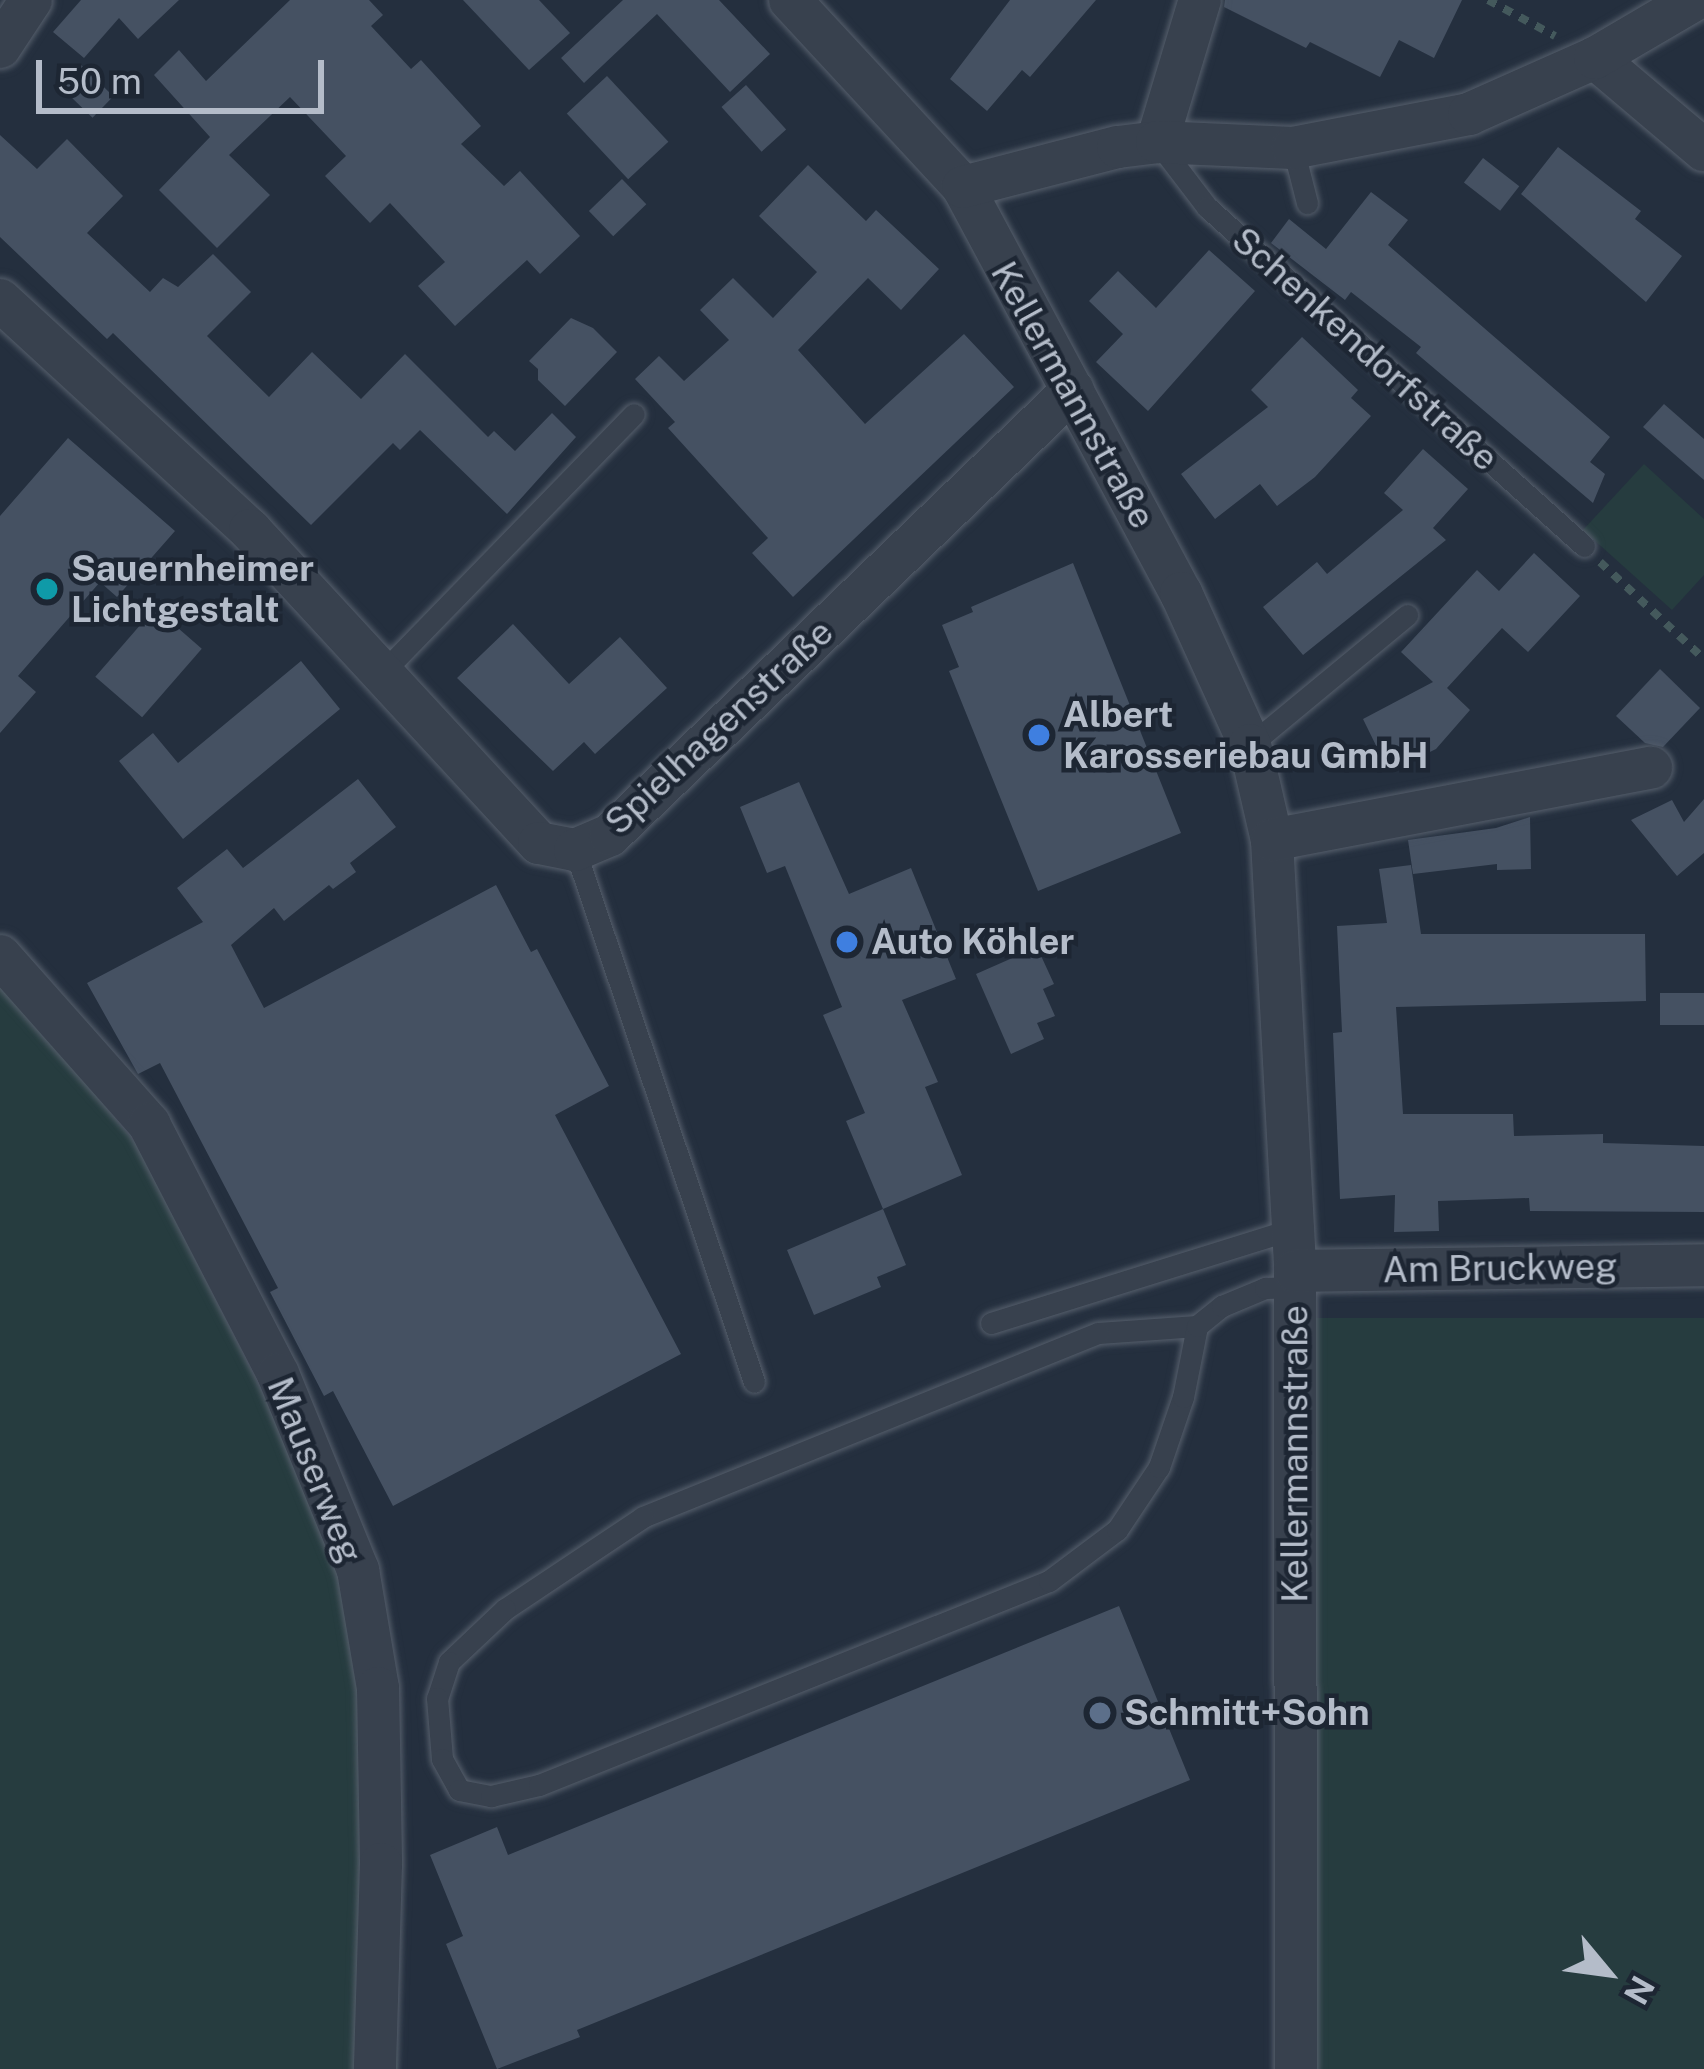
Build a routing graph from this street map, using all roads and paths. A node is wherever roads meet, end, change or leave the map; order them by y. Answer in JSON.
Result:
{"nodes":[{"id":1,"x":31,"y":0,"type":"edge"},
{"id":2,"x":790,"y":0,"type":"edge"},
{"id":3,"x":1200,"y":0,"type":"edge"},
{"id":4,"x":1487,"y":0,"type":"edge"},
{"id":5,"x":1694,"y":0,"type":"edge"},
{"id":6,"x":0,"y":47,"type":"edge"},
{"id":7,"x":1594,"y":58,"type":"junction"},
{"id":8,"x":1157,"y":142,"type":"junction"},
{"id":9,"x":1293,"y":148,"type":"junction"},
{"id":10,"x":1704,"y":150,"type":"edge"},
{"id":11,"x":963,"y":187,"type":"junction"},
{"id":12,"x":1306,"y":203,"type":"dead end"},
{"id":13,"x":0,"y":300,"type":"edge"},
{"id":14,"x":1072,"y":390,"type":"junction"},
{"id":15,"x":634,"y":414,"type":"dead end"},
{"id":16,"x":1583,"y":546,"type":"joint"},
{"id":17,"x":1406,"y":615,"type":"dead end"},
{"id":18,"x":1704,"y":659,"type":"edge"},
{"id":19,"x":382,"y":673,"type":"junction"},
{"id":20,"x":1250,"y":745,"type":"junction"},
{"id":21,"x":1652,"y":768,"type":"dead end"},
{"id":22,"x":1272,"y":840,"type":"junction"},
{"id":23,"x":575,"y":850,"type":"junction"},
{"id":24,"x":0,"y":956,"type":"edge"},
{"id":25,"x":1292,"y":1228,"type":"junction"},
{"id":26,"x":1704,"y":1265,"type":"edge"},
{"id":27,"x":1295,"y":1279,"type":"junction"},
{"id":28,"x":991,"y":1323,"type":"dead end"},
{"id":29,"x":1197,"y":1326,"type":"junction"},
{"id":30,"x":754,"y":1382,"type":"dead end"},
{"id":31,"x":375,"y":2069,"type":"edge"},
{"id":32,"x":1296,"y":2069,"type":"edge"}],
"edges":[{"from":1,"to":6,"type":"street"},
{"from":2,"to":11,"type":"street","name":"Kellermannstraße"},
{"from":3,"to":8,"type":"street"},
{"from":4,"to":7,"type":"path"},
{"from":5,"to":7,"type":"street"},
{"from":7,"to":9,"type":"street"},
{"from":7,"to":10,"type":"street"},
{"from":8,"to":9,"type":"street"},
{"from":8,"to":11,"type":"street"},
{"from":8,"to":16,"type":"lane","name":"Schenkendorfstraße"},
{"from":9,"to":12,"type":"lane"},
{"from":11,"to":14,"type":"street","name":"Kellermannstraße"},
{"from":13,"to":19,"type":"street","name":"Spielhagenstraße"},
{"from":14,"to":20,"type":"street","name":"Kellermannstraße"},
{"from":14,"to":23,"type":"street","name":"Spielhagenstraße"},
{"from":15,"to":19,"type":"lane"},
{"from":16,"to":18,"type":"path"},
{"from":17,"to":20,"type":"lane"},
{"from":19,"to":23,"type":"street","name":"Spielhagenstraße"},
{"from":20,"to":22,"type":"street","name":"Kellermannstraße"},
{"from":21,"to":22,"type":"street"},
{"from":22,"to":25,"type":"street","name":"Kellermannstraße"},
{"from":23,"to":30,"type":"lane"},
{"from":24,"to":31,"type":"street","name":"Mauserweg"},
{"from":25,"to":27,"type":"street","name":"Kellermannstraße"},
{"from":25,"to":28,"type":"lane"},
{"from":26,"to":27,"type":"street","name":"Am Bruckweg"},
{"from":27,"to":29,"type":"lane"},
{"from":27,"to":32,"type":"street","name":"Kellermannstraße"},
{"from":29,"to":29,"type":"lane"}]}
